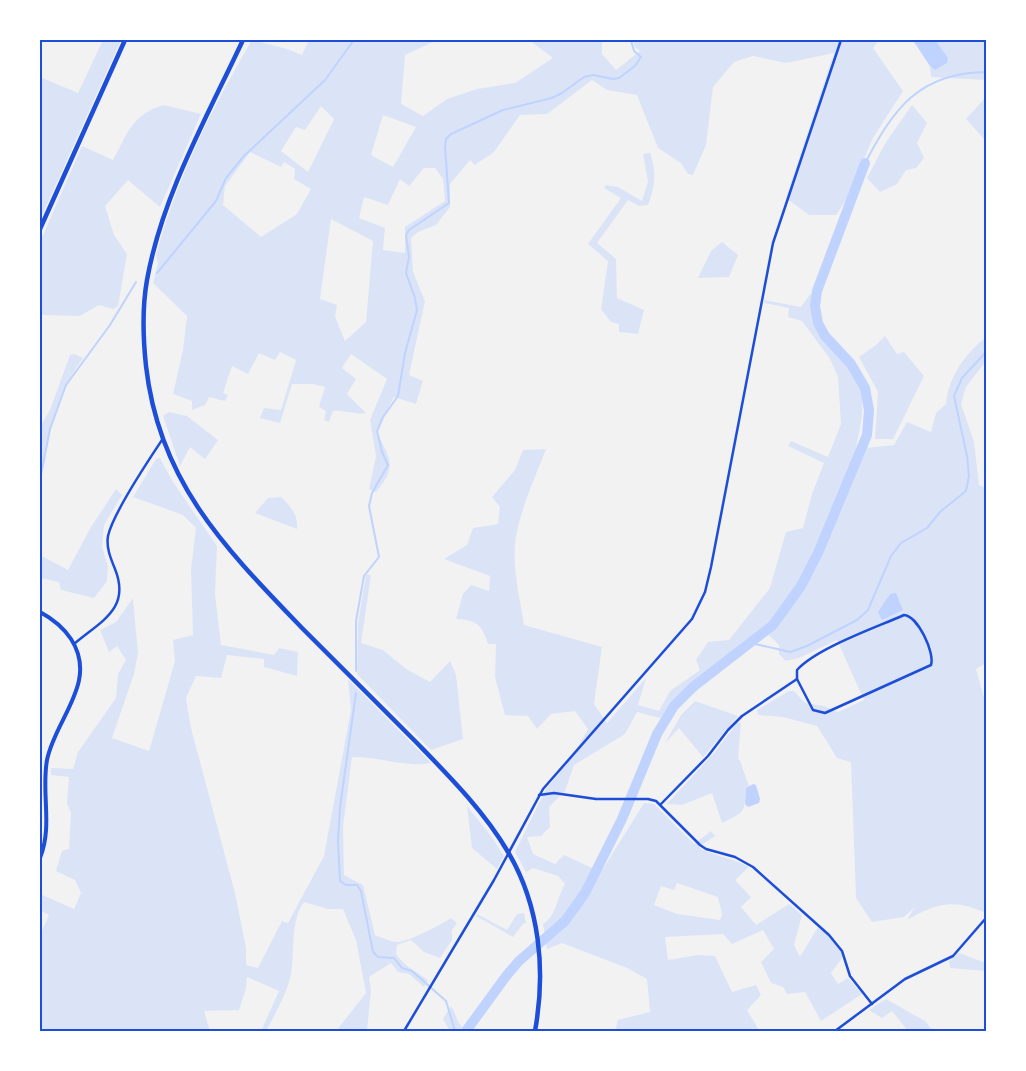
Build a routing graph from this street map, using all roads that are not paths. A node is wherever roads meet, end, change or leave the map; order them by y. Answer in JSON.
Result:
{"nodes":[{"id":1,"x":125,"y":40,"type":"edge"},
{"id":2,"x":243,"y":40,"type":"edge"},
{"id":3,"x":841,"y":40,"type":"edge"},
{"id":4,"x":40,"y":229,"type":"edge"},
{"id":5,"x":162,"y":440,"type":"junction"},
{"id":6,"x":40,"y":612,"type":"edge"},
{"id":7,"x":74,"y":644,"type":"junction"},
{"id":8,"x":797,"y":679,"type":"junction"},
{"id":9,"x":539,"y":795,"type":"junction"},
{"id":10,"x":661,"y":804,"type":"junction"},
{"id":11,"x":508,"y":852,"type":"junction"},
{"id":12,"x":40,"y":858,"type":"edge"},
{"id":13,"x":986,"y":918,"type":"edge"},
{"id":14,"x":872,"y":1004,"type":"junction"},
{"id":15,"x":404,"y":1031,"type":"edge"},
{"id":16,"x":535,"y":1031,"type":"edge"},
{"id":17,"x":835,"y":1031,"type":"edge"}],
"edges":[{"from":1,"to":4,"type":"main road"},
{"from":2,"to":5,"type":"main road"},
{"from":3,"to":9,"type":"street"},
{"from":5,"to":7,"type":"street"},
{"from":5,"to":11,"type":"main road"},
{"from":6,"to":7,"type":"street"},
{"from":7,"to":12,"type":"street"},
{"from":8,"to":8,"type":"street"},
{"from":8,"to":10,"type":"street"},
{"from":9,"to":10,"type":"street"},
{"from":9,"to":11,"type":"street"},
{"from":10,"to":14,"type":"street"},
{"from":11,"to":15,"type":"street"},
{"from":11,"to":16,"type":"main road"},
{"from":13,"to":14,"type":"street"},
{"from":14,"to":17,"type":"street"}]}
